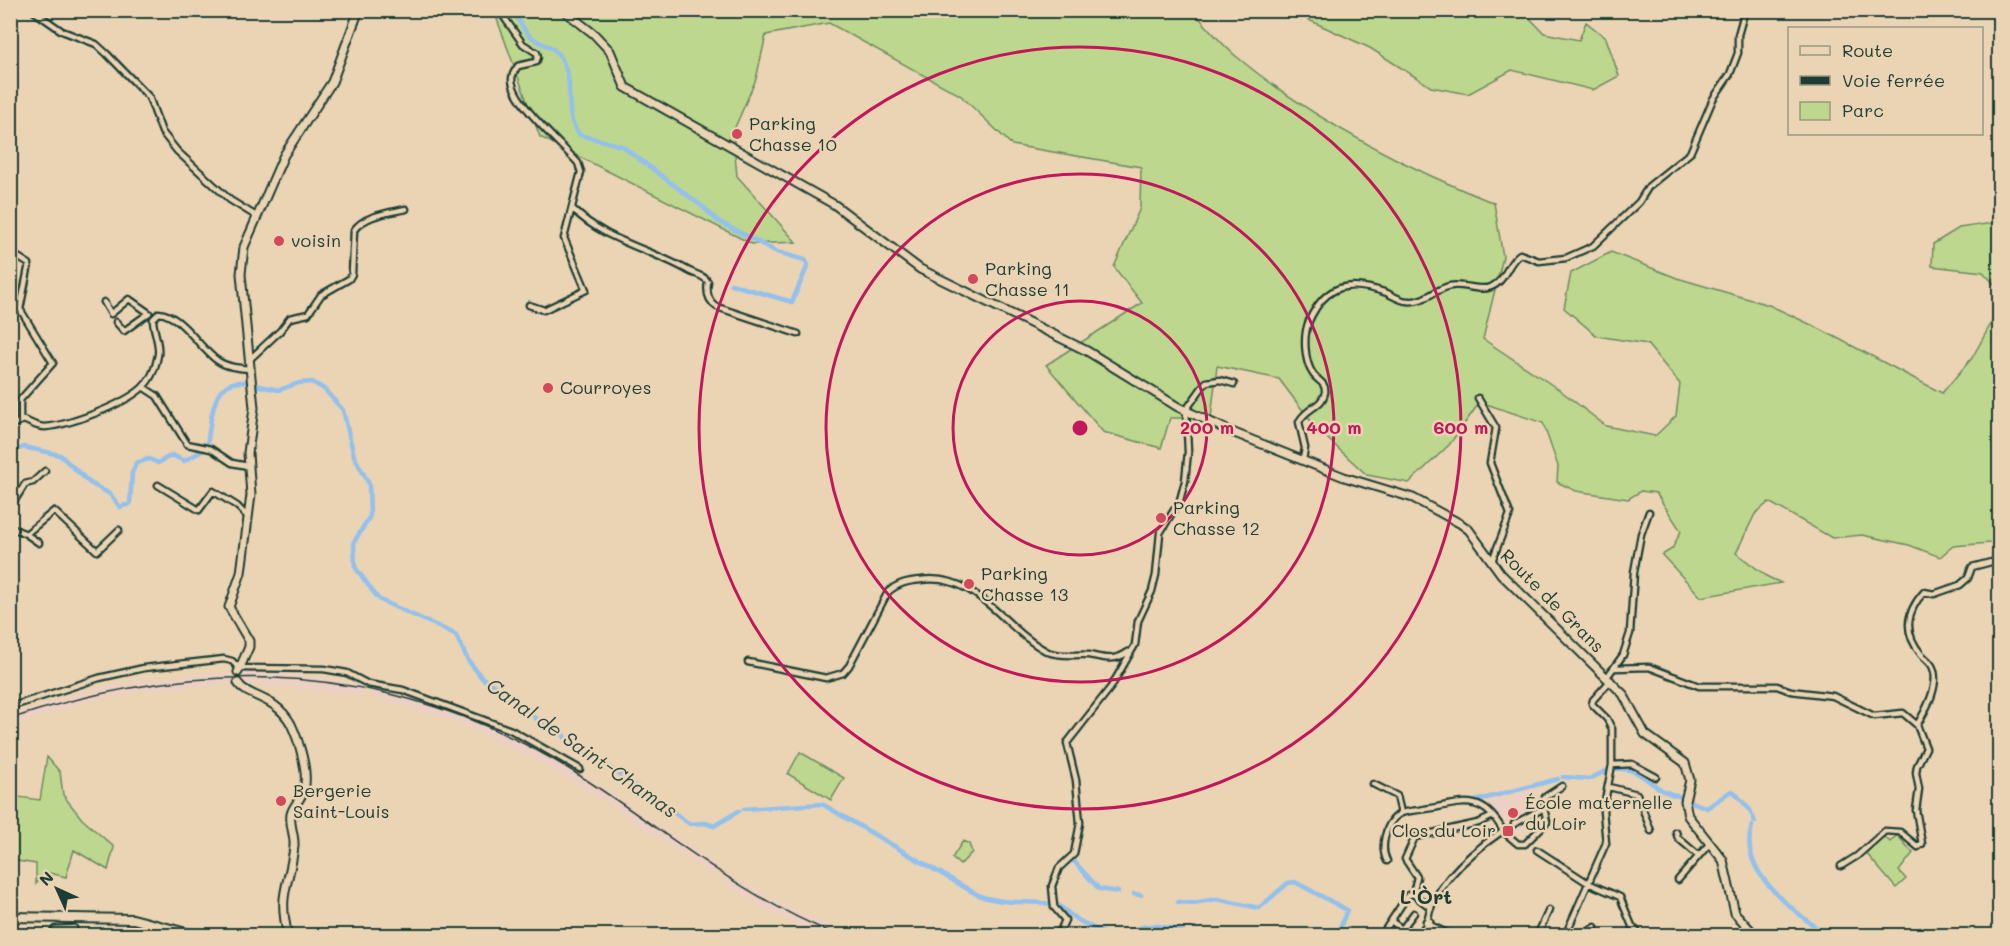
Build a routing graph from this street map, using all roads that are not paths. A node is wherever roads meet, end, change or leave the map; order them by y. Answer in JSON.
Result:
{"nodes":[{"id":1,"x":32,"y":10,"type":"edge"},
{"id":2,"x":359,"y":10,"type":"edge"},
{"id":3,"x":499,"y":10,"type":"edge"},
{"id":4,"x":563,"y":10,"type":"edge"},
{"id":5,"x":1745,"y":10,"type":"edge"},
{"id":6,"x":405,"y":209,"type":"dead end"},
{"id":7,"x":573,"y":209,"type":"junction"},
{"id":8,"x":256,"y":216,"type":"junction"},
{"id":9,"x":10,"y":252,"type":"edge"},
{"id":10,"x":104,"y":302,"type":"dead end"},
{"id":11,"x":529,"y":305,"type":"dead end"},
{"id":12,"x":116,"y":322,"type":"dead end"},
{"id":13,"x":798,"y":334,"type":"dead end"},
{"id":14,"x":249,"y":360,"type":"junction"},
{"id":15,"x":250,"y":369,"type":"junction"},
{"id":16,"x":1234,"y":384,"type":"dead end"},
{"id":17,"x":143,"y":387,"type":"junction"},
{"id":18,"x":1478,"y":398,"type":"dead end"},
{"id":19,"x":1186,"y":410,"type":"junction"},
{"id":20,"x":20,"y":421,"type":"junction"},
{"id":21,"x":10,"y":426,"type":"edge"},
{"id":22,"x":1303,"y":460,"type":"junction"},
{"id":23,"x":248,"y":466,"type":"junction"},
{"id":24,"x":45,"y":471,"type":"dead end"},
{"id":25,"x":158,"y":485,"type":"dead end"},
{"id":26,"x":10,"y":508,"type":"edge"},
{"id":27,"x":1649,"y":512,"type":"dead end"},
{"id":28,"x":248,"y":517,"type":"junction"},
{"id":29,"x":10,"y":527,"type":"edge"},
{"id":30,"x":119,"y":530,"type":"dead end"},
{"id":31,"x":26,"y":534,"type":"junction"},
{"id":32,"x":39,"y":543,"type":"dead end"},
{"id":33,"x":1998,"y":545,"type":"edge"},
{"id":34,"x":1491,"y":564,"type":"junction"},
{"id":35,"x":1130,"y":650,"type":"junction"},
{"id":36,"x":748,"y":662,"type":"dead end"},
{"id":37,"x":1615,"y":668,"type":"junction"},
{"id":38,"x":238,"y":670,"type":"junction"},
{"id":39,"x":1609,"y":679,"type":"junction"},
{"id":40,"x":238,"y":684,"type":"dead end"},
{"id":41,"x":10,"y":707,"type":"edge"},
{"id":42,"x":1917,"y":725,"type":"junction"},
{"id":43,"x":1612,"y":765,"type":"junction"},
{"id":44,"x":580,"y":769,"type":"dead end"},
{"id":45,"x":1656,"y":777,"type":"dead end"},
{"id":46,"x":1373,"y":784,"type":"dead end"},
{"id":47,"x":1562,"y":786,"type":"dead end"},
{"id":48,"x":1609,"y":787,"type":"junction"},
{"id":49,"x":1544,"y":808,"type":"junction"},
{"id":50,"x":1401,"y":813,"type":"junction"},
{"id":51,"x":1493,"y":816,"type":"junction"},
{"id":52,"x":1514,"y":824,"type":"dead end"},
{"id":53,"x":1503,"y":831,"type":"junction"},
{"id":54,"x":1651,"y":831,"type":"dead end"},
{"id":55,"x":1676,"y":832,"type":"dead end"},
{"id":56,"x":1710,"y":843,"type":"junction"},
{"id":57,"x":1538,"y":850,"type":"dead end"},
{"id":58,"x":1698,"y":855,"type":"junction"},
{"id":59,"x":1387,"y":861,"type":"dead end"},
{"id":60,"x":1841,"y":866,"type":"dead end"},
{"id":61,"x":1678,"y":880,"type":"dead end"},
{"id":62,"x":1588,"y":883,"type":"junction"},
{"id":63,"x":1413,"y":894,"type":"junction"},
{"id":64,"x":1431,"y":908,"type":"junction"},
{"id":65,"x":1549,"y":910,"type":"dead end"},
{"id":66,"x":1414,"y":913,"type":"dead end"},
{"id":67,"x":10,"y":917,"type":"edge"},
{"id":68,"x":1391,"y":921,"type":"junction"},
{"id":69,"x":1428,"y":924,"type":"junction"},
{"id":70,"x":1595,"y":927,"type":"dead end"},
{"id":71,"x":74,"y":928,"type":"dead end"},
{"id":72,"x":1542,"y":928,"type":"junction"},
{"id":73,"x":50,"y":936,"type":"edge"},
{"id":74,"x":198,"y":936,"type":"edge"},
{"id":75,"x":288,"y":936,"type":"edge"},
{"id":76,"x":1058,"y":936,"type":"edge"},
{"id":77,"x":1381,"y":936,"type":"edge"},
{"id":78,"x":1418,"y":936,"type":"edge"},
{"id":79,"x":1453,"y":936,"type":"edge"},
{"id":80,"x":1537,"y":936,"type":"edge"},
{"id":81,"x":1542,"y":936,"type":"edge"},
{"id":82,"x":1565,"y":936,"type":"edge"},
{"id":83,"x":1578,"y":936,"type":"edge"},
{"id":84,"x":1641,"y":936,"type":"edge"},
{"id":85,"x":1756,"y":936,"type":"edge"}],
"edges":[{"from":1,"to":8,"type":"street"},
{"from":2,"to":8,"type":"street"},
{"from":3,"to":7,"type":"street"},
{"from":4,"to":19,"type":"street","name":"Route de Grans"},
{"from":5,"to":22,"type":"street"},
{"from":6,"to":14,"type":"street"},
{"from":7,"to":11,"type":"street"},
{"from":7,"to":13,"type":"street"},
{"from":8,"to":14,"type":"street"},
{"from":9,"to":20,"type":"street"},
{"from":10,"to":12,"type":"street"},
{"from":14,"to":15,"type":"street"},
{"from":15,"to":17,"type":"street"},
{"from":15,"to":23,"type":"street"},
{"from":16,"to":19,"type":"street"},
{"from":17,"to":20,"type":"street"},
{"from":17,"to":23,"type":"street"},
{"from":18,"to":34,"type":"street"},
{"from":19,"to":22,"type":"street","name":"Route de Grans"},
{"from":19,"to":35,"type":"street"},
{"from":20,"to":21,"type":"street"},
{"from":22,"to":34,"type":"street","name":"Route de Grans"},
{"from":23,"to":28,"type":"street"},
{"from":24,"to":26,"type":"street"},
{"from":25,"to":28,"type":"street"},
{"from":27,"to":37,"type":"street"},
{"from":28,"to":38,"type":"street"},
{"from":29,"to":31,"type":"street"},
{"from":30,"to":31,"type":"street"},
{"from":31,"to":32,"type":"street"},
{"from":33,"to":42,"type":"street"},
{"from":34,"to":39,"type":"street","name":"Route de Grans"},
{"from":35,"to":36,"type":"street"},
{"from":35,"to":76,"type":"street"},
{"from":37,"to":39,"type":"street"},
{"from":37,"to":42,"type":"street"},
{"from":38,"to":41,"type":"street"},
{"from":38,"to":44,"type":"street"},
{"from":39,"to":43,"type":"street"},
{"from":39,"to":56,"type":"street","name":"Route de Grans"},
{"from":40,"to":75,"type":"street"},
{"from":42,"to":60,"type":"street"},
{"from":43,"to":45,"type":"street"},
{"from":43,"to":48,"type":"street"},
{"from":46,"to":50,"type":"street"},
{"from":47,"to":49,"type":"street"},
{"from":48,"to":54,"type":"street"},
{"from":48,"to":62,"type":"street"},
{"from":49,"to":52,"type":"street"},
{"from":49,"to":53,"type":"street"},
{"from":50,"to":51,"type":"street"},
{"from":50,"to":59,"type":"street"},
{"from":51,"to":53,"type":"street"},
{"from":51,"to":63,"type":"street"},
{"from":53,"to":64,"type":"street"},
{"from":55,"to":58,"type":"street"},
{"from":56,"to":58,"type":"street"},
{"from":56,"to":85,"type":"street","name":"Route de Grans"},
{"from":57,"to":62,"type":"street"},
{"from":58,"to":61,"type":"street"},
{"from":62,"to":82,"type":"street"},
{"from":62,"to":84,"type":"street"},
{"from":63,"to":64,"type":"street"},
{"from":63,"to":68,"type":"street"},
{"from":64,"to":69,"type":"street"},
{"from":65,"to":72,"type":"street"},
{"from":66,"to":68,"type":"street"},
{"from":67,"to":74,"type":"main road"},
{"from":68,"to":77,"type":"street"},
{"from":69,"to":78,"type":"street"},
{"from":69,"to":79,"type":"street"},
{"from":70,"to":83,"type":"street"},
{"from":71,"to":73,"type":"street"},
{"from":72,"to":80,"type":"street"},
{"from":72,"to":81,"type":"street"}]}
